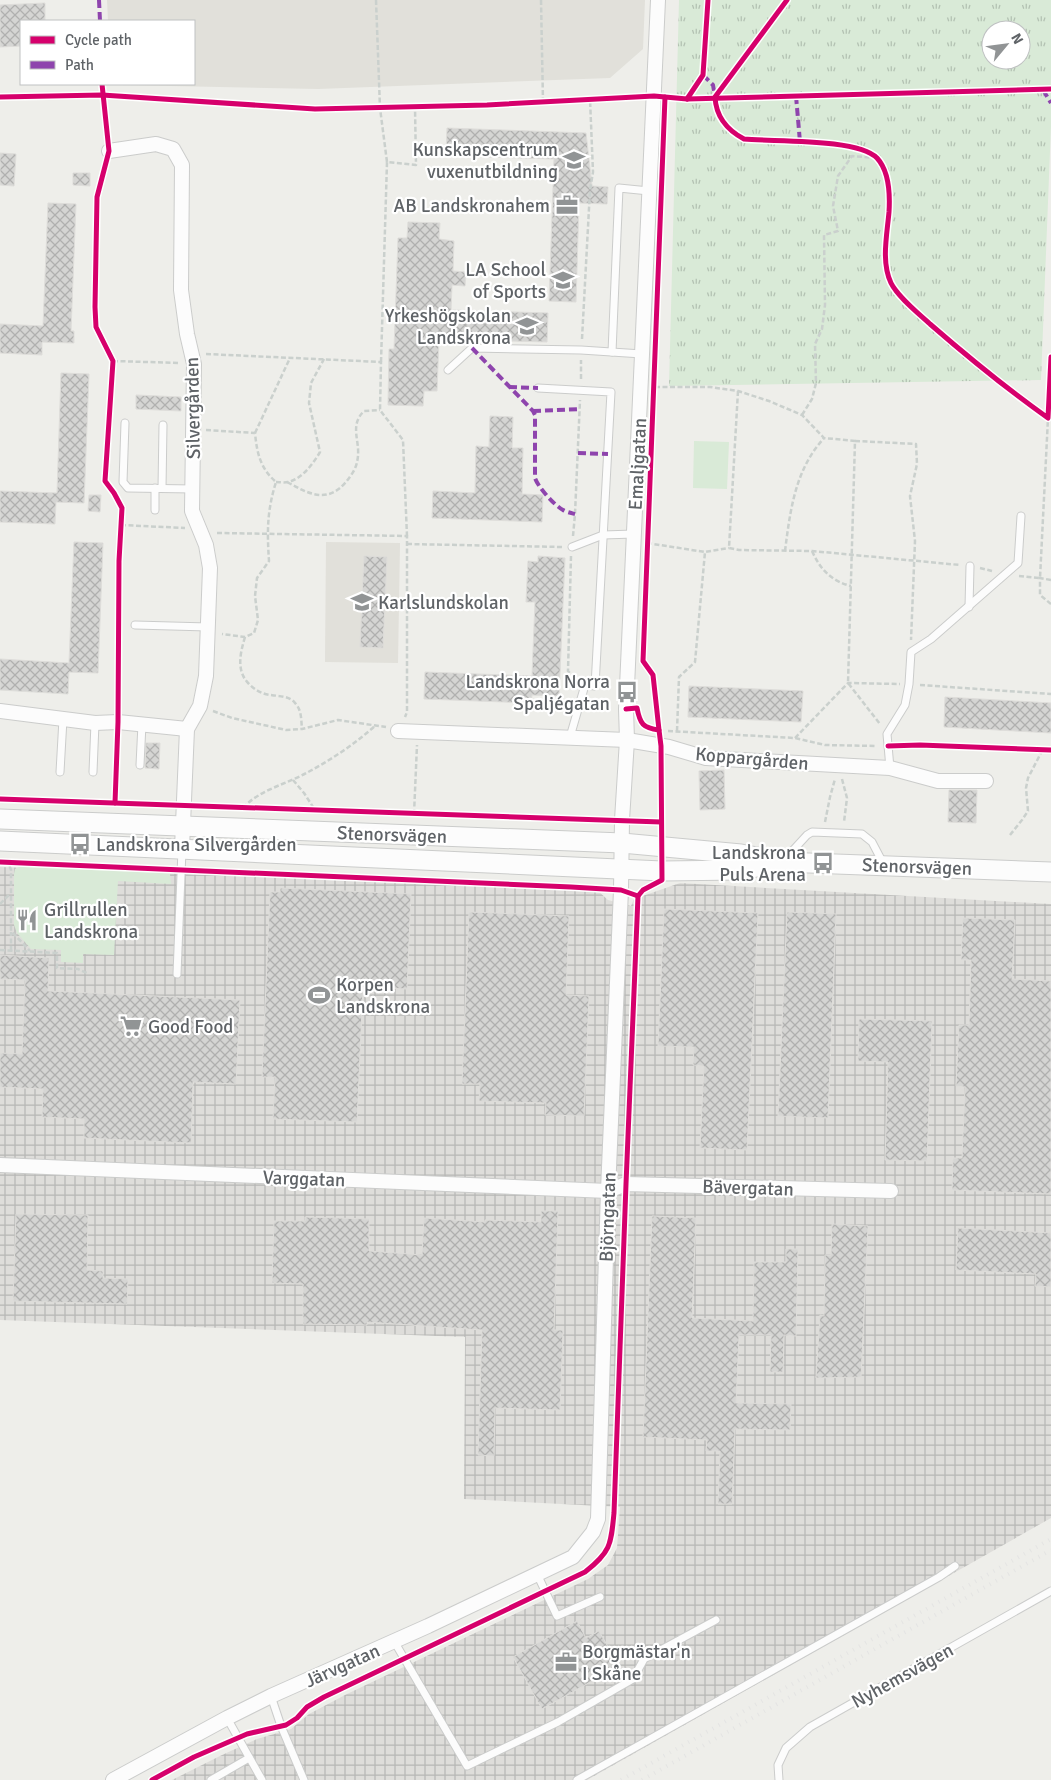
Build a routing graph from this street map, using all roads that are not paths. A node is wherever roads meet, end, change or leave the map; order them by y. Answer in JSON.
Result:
{"nodes":[{"id":1,"x":658,"y":0,"type":"edge"},
{"id":2,"x":109,"y":151,"type":"dead end"},
{"id":3,"x":649,"y":190,"type":"junction"},
{"id":4,"x":612,"y":352,"type":"junction"},
{"id":5,"x":642,"y":354,"type":"junction"},
{"id":6,"x":448,"y":370,"type":"dead end"},
{"id":7,"x":538,"y":388,"type":"dead end"},
{"id":8,"x":125,"y":423,"type":"dead end"},
{"id":9,"x":163,"y":425,"type":"dead end"},
{"id":10,"x":158,"y":488,"type":"junction"},
{"id":11,"x":193,"y":489,"type":"junction"},
{"id":12,"x":155,"y":510,"type":"dead end"},
{"id":13,"x":1021,"y":516,"type":"dead end"},
{"id":14,"x":634,"y":534,"type":"junction"},
{"id":15,"x":603,"y":536,"type":"junction"},
{"id":16,"x":572,"y":547,"type":"road end"},
{"id":17,"x":970,"y":566,"type":"road end"},
{"id":18,"x":969,"y":607,"type":"junction"},
{"id":19,"x":135,"y":625,"type":"dead end"},
{"id":20,"x":208,"y":630,"type":"junction"},
{"id":21,"x":0,"y":711,"type":"edge"},
{"id":22,"x":63,"y":719,"type":"junction"},
{"id":23,"x":94,"y":723,"type":"junction"},
{"id":24,"x":142,"y":724,"type":"junction"},
{"id":25,"x":187,"y":729,"type":"junction"},
{"id":26,"x":398,"y":730,"type":"road end"},
{"id":27,"x":570,"y":737,"type":"junction"},
{"id":28,"x":627,"y":740,"type":"junction"},
{"id":29,"x":140,"y":765,"type":"dead end"},
{"id":30,"x":890,"y":768,"type":"junction"},
{"id":31,"x":60,"y":772,"type":"dead end"},
{"id":32,"x":93,"y":772,"type":"dead end"},
{"id":33,"x":986,"y":781,"type":"dead end"},
{"id":34,"x":0,"y":819,"type":"edge"},
{"id":35,"x":183,"y":825,"type":"junction"},
{"id":36,"x":0,"y":841,"type":"edge"},
{"id":37,"x":622,"y":843,"type":"junction"},
{"id":38,"x":182,"y":848,"type":"junction"},
{"id":39,"x":782,"y":862,"type":"junction"},
{"id":40,"x":884,"y":865,"type":"junction"},
{"id":41,"x":621,"y":869,"type":"junction"},
{"id":42,"x":1051,"y":872,"type":"edge"},
{"id":43,"x":177,"y":974,"type":"dead end"},
{"id":44,"x":0,"y":1165,"type":"edge"},
{"id":45,"x":608,"y":1191,"type":"junction"},
{"id":46,"x":891,"y":1191,"type":"dead end"},
{"id":47,"x":573,"y":1557,"type":"joint"},
{"id":48,"x":955,"y":1566,"type":"dead end"},
{"id":49,"x":537,"y":1574,"type":"junction"},
{"id":50,"x":1051,"y":1591,"type":"edge"},
{"id":51,"x":600,"y":1597,"type":"dead end"},
{"id":52,"x":716,"y":1620,"type":"dead end"},
{"id":53,"x":394,"y":1641,"type":"junction"},
{"id":54,"x":271,"y":1696,"type":"junction"},
{"id":55,"x":227,"y":1718,"type":"junction"},
{"id":56,"x":250,"y":1758,"type":"junction"},
{"id":57,"x":114,"y":1780,"type":"edge"},
{"id":58,"x":211,"y":1780,"type":"edge"},
{"id":59,"x":262,"y":1780,"type":"edge"},
{"id":60,"x":304,"y":1780,"type":"edge"},
{"id":61,"x":577,"y":1780,"type":"edge"},
{"id":62,"x":779,"y":1780,"type":"edge"}],
"edges":[{"from":1,"to":3,"type":"street","name":"Emaljgatan"},
{"from":2,"to":11,"type":"street","name":"Silvergården"},
{"from":3,"to":4,"type":"lane"},
{"from":3,"to":5,"type":"street","name":"Emaljgatan"},
{"from":4,"to":5,"type":"lane"},
{"from":4,"to":6,"type":"lane"},
{"from":5,"to":14,"type":"street","name":"Emaljgatan"},
{"from":7,"to":15,"type":"lane"},
{"from":8,"to":10,"type":"lane"},
{"from":9,"to":10,"type":"lane"},
{"from":10,"to":11,"type":"lane"},
{"from":10,"to":12,"type":"lane"},
{"from":11,"to":20,"type":"street","name":"Silvergården"},
{"from":13,"to":18,"type":"lane"},
{"from":14,"to":15,"type":"lane"},
{"from":14,"to":28,"type":"street","name":"Emaljgatan"},
{"from":15,"to":16,"type":"lane"},
{"from":15,"to":27,"type":"lane"},
{"from":17,"to":18,"type":"lane"},
{"from":18,"to":30,"type":"lane"},
{"from":19,"to":20,"type":"lane"},
{"from":20,"to":25,"type":"street","name":"Silvergården"},
{"from":21,"to":22,"type":"street"},
{"from":22,"to":23,"type":"street"},
{"from":22,"to":31,"type":"lane"},
{"from":23,"to":24,"type":"street"},
{"from":23,"to":32,"type":"lane"},
{"from":24,"to":25,"type":"street"},
{"from":24,"to":29,"type":"lane"},
{"from":25,"to":35,"type":"street","name":"Silvergården"},
{"from":26,"to":27,"type":"street","name":"Koppargården"},
{"from":27,"to":28,"type":"street","name":"Koppargården"},
{"from":28,"to":30,"type":"street","name":"Koppargården"},
{"from":28,"to":37,"type":"street","name":"Emaljgatan"},
{"from":30,"to":33,"type":"street","name":"Koppargården"},
{"from":34,"to":35,"type":"street","name":"Stenorsvägen"},
{"from":35,"to":37,"type":"street","name":"Stenorsvägen"},
{"from":35,"to":38,"type":"street","name":"Silvergården"},
{"from":36,"to":38,"type":"street","name":"Stenorsvägen"},
{"from":37,"to":39,"type":"street","name":"Stenorsvägen"},
{"from":37,"to":41,"type":"street","name":"Emaljgatan"},
{"from":38,"to":41,"type":"street","name":"Stenorsvägen"},
{"from":38,"to":43,"type":"lane"},
{"from":39,"to":40,"type":"street","name":"Stenorsvägen"},
{"from":39,"to":40,"type":"lane"},
{"from":39,"to":41,"type":"street","name":"Stenorsvägen"},
{"from":40,"to":42,"type":"street","name":"Stenorsvägen"},
{"from":41,"to":45,"type":"street","name":"Björngatan"},
{"from":44,"to":45,"type":"street","name":"Varggatan"},
{"from":45,"to":46,"type":"street","name":"Bävergatan"},
{"from":45,"to":47,"type":"street","name":"Björngatan"},
{"from":47,"to":49,"type":"street","name":"Järvgatan"},
{"from":48,"to":61,"type":"lane"},
{"from":49,"to":51,"type":"lane"},
{"from":49,"to":53,"type":"street","name":"Järvgatan"},
{"from":50,"to":62,"type":"lane","name":"Nyhemsvägen"},
{"from":52,"to":53,"type":"lane"},
{"from":53,"to":54,"type":"street","name":"Järvgatan"},
{"from":54,"to":55,"type":"street","name":"Järvgatan"},
{"from":54,"to":60,"type":"lane"},
{"from":55,"to":56,"type":"lane"},
{"from":55,"to":57,"type":"street","name":"Järvgatan"},
{"from":56,"to":58,"type":"lane"},
{"from":56,"to":59,"type":"lane"}]}
